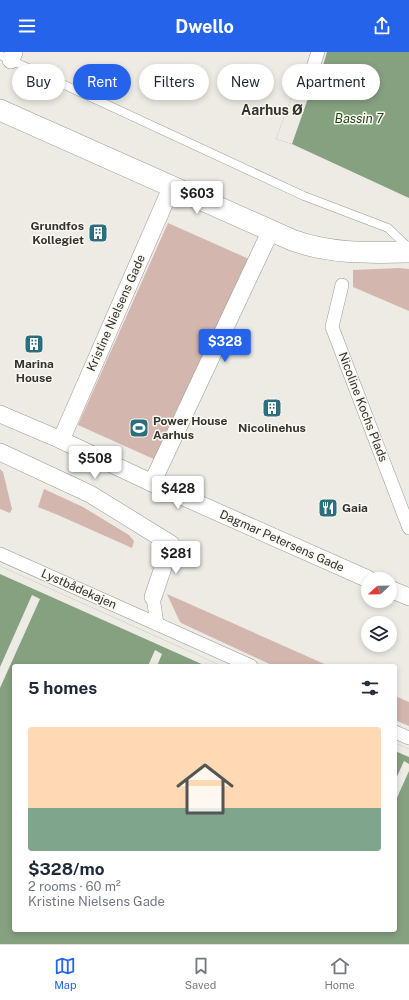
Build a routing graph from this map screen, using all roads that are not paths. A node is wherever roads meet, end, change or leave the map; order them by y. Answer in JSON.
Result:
{"nodes":[{"id":1,"x":318,"y":52,"type":"edge"},
{"id":2,"x":8,"y":56,"type":"edge"},
{"id":3,"x":315,"y":64,"type":"edge"},
{"id":4,"x":0,"y":110,"type":"edge"},
{"id":5,"x":172,"y":186,"type":"junction"},
{"id":6,"x":271,"y":230,"type":"junction"},
{"id":7,"x":409,"y":248,"type":"edge"},
{"id":8,"x":409,"y":252,"type":"edge"},
{"id":9,"x":342,"y":285,"type":"dead end"},
{"id":10,"x":0,"y":414,"type":"edge"},
{"id":11,"x":61,"y":440,"type":"junction"},
{"id":12,"x":0,"y":452,"type":"edge"},
{"id":13,"x":152,"y":483,"type":"junction"},
{"id":14,"x":409,"y":528,"type":"edge"},
{"id":15,"x":0,"y":554,"type":"edge"},
{"id":16,"x":361,"y":576,"type":"edge"},
{"id":17,"x":397,"y":592,"type":"edge"},
{"id":18,"x":153,"y":597,"type":"joint"},
{"id":19,"x":409,"y":597,"type":"edge"},
{"id":20,"x":157,"y":624,"type":"junction"},
{"id":21,"x":247,"y":664,"type":"edge"},
{"id":22,"x":397,"y":733,"type":"edge"},
{"id":23,"x":409,"y":738,"type":"edge"}],
"edges":[{"from":1,"to":3,"type":"street"},
{"from":2,"to":7,"type":"lane"},
{"from":4,"to":5,"type":"street"},
{"from":5,"to":6,"type":"street"},
{"from":5,"to":11,"type":"street","name":"Kristine Nielsens Gade"},
{"from":6,"to":8,"type":"street"},
{"from":6,"to":13,"type":"street"},
{"from":9,"to":14,"type":"street","name":"Nicoline Kochs Plads"},
{"from":10,"to":11,"type":"street","name":"Dagmar Petersens Gade"},
{"from":11,"to":13,"type":"street","name":"Dagmar Petersens Gade"},
{"from":12,"to":18,"type":"street"},
{"from":13,"to":16,"type":"street","name":"Dagmar Petersens Gade"},
{"from":15,"to":20,"type":"street","name":"Lystbådekajen"},
{"from":17,"to":19,"type":"street"},
{"from":18,"to":20,"type":"street"},
{"from":20,"to":21,"type":"street","name":"Lystbådekajen"},
{"from":22,"to":23,"type":"street"}]}
